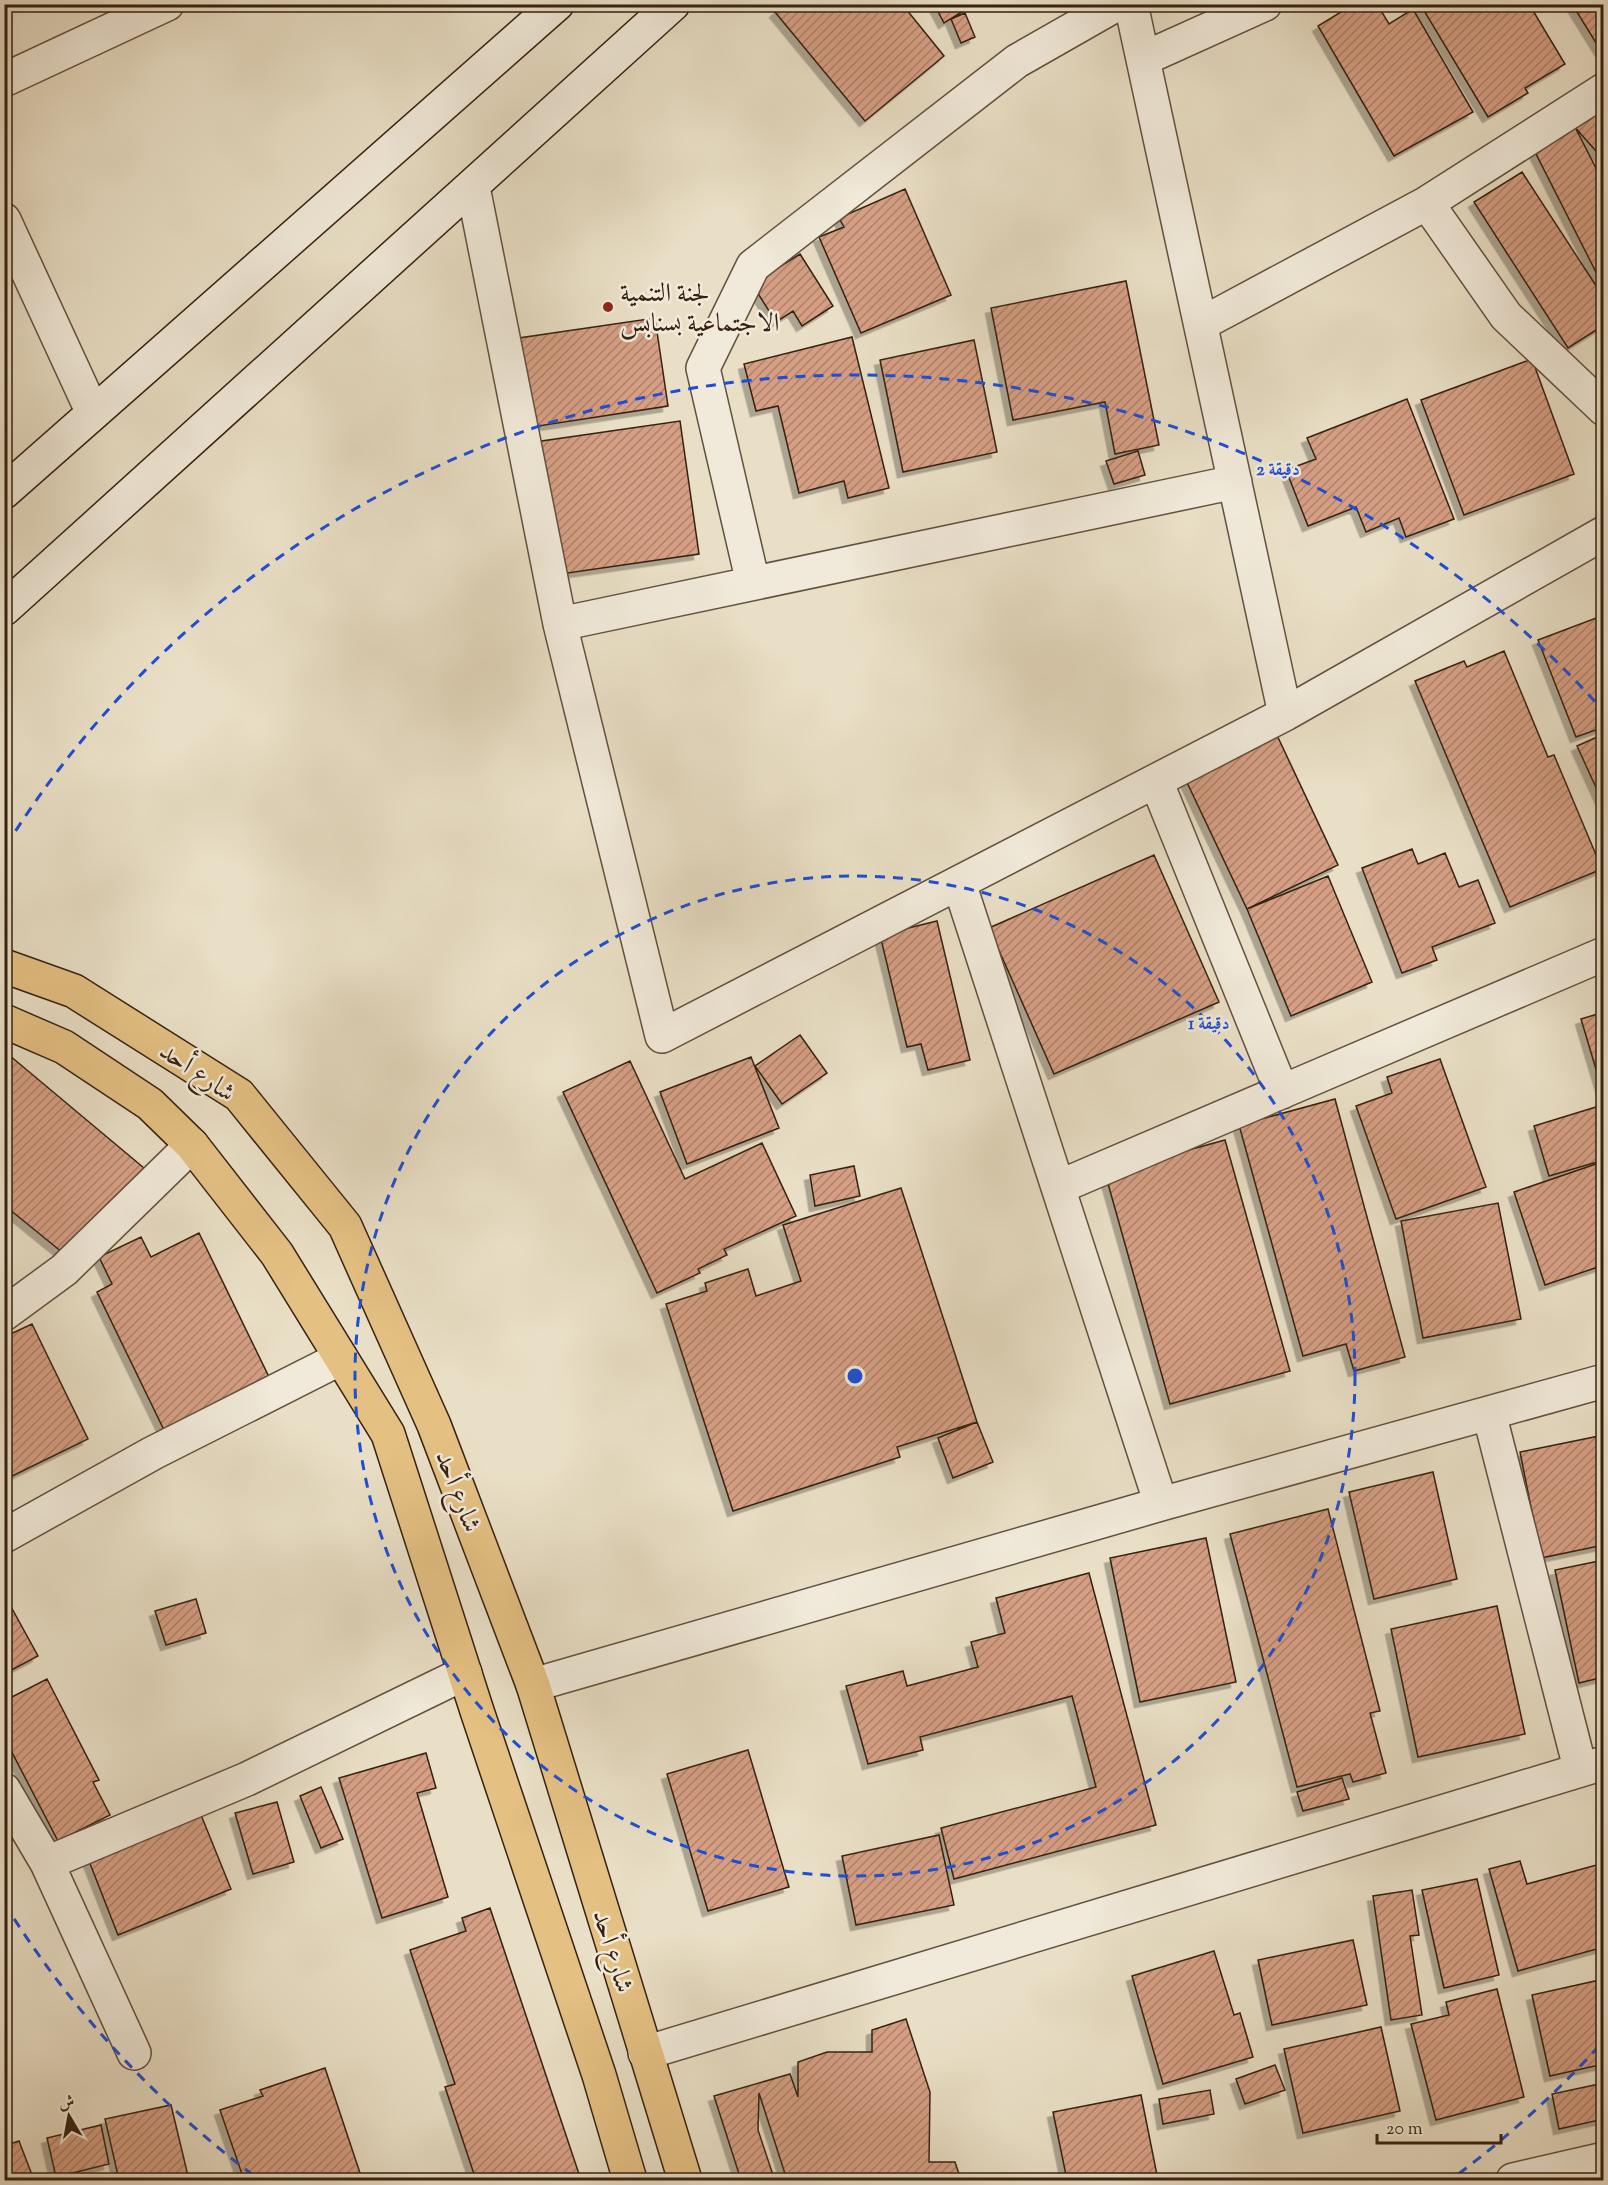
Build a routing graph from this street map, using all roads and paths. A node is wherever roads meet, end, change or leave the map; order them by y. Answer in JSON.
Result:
{"nodes":[{"id":1,"x":167,"y":4,"type":"edge"},
{"id":2,"x":557,"y":4,"type":"edge"},
{"id":3,"x":673,"y":4,"type":"edge"},
{"id":4,"x":1118,"y":4,"type":"edge"},
{"id":5,"x":1131,"y":4,"type":"edge"},
{"id":6,"x":1265,"y":4,"type":"edge"},
{"id":7,"x":1143,"y":59,"type":"junction"},
{"id":8,"x":4,"y":80,"type":"edge"},
{"id":9,"x":1604,"y":90,"type":"edge"},
{"id":10,"x":473,"y":187,"type":"junction"},
{"id":11,"x":1427,"y":204,"type":"junction"},
{"id":12,"x":4,"y":220,"type":"edge"},
{"id":13,"x":1201,"y":324,"type":"junction"},
{"id":14,"x":1604,"y":409,"type":"edge"},
{"id":15,"x":93,"y":413,"type":"junction"},
{"id":16,"x":1235,"y":482,"type":"junction"},
{"id":17,"x":4,"y":492,"type":"edge"},
{"id":18,"x":1604,"y":533,"type":"edge"},
{"id":19,"x":753,"y":583,"type":"junction"},
{"id":20,"x":4,"y":609,"type":"edge"},
{"id":21,"x":560,"y":624,"type":"junction"},
{"id":22,"x":1285,"y":714,"type":"junction"},
{"id":23,"x":1156,"y":781,"type":"junction"},
{"id":24,"x":959,"y":883,"type":"junction"},
{"id":25,"x":1604,"y":954,"type":"edge"},
{"id":26,"x":4,"y":966,"type":"edge"},
{"id":27,"x":4,"y":1021,"type":"edge"},
{"id":28,"x":1282,"y":1092,"type":"junction"},
{"id":29,"x":192,"y":1145,"type":"junction"},
{"id":30,"x":1059,"y":1187,"type":"junction"},
{"id":31,"x":4,"y":1314,"type":"edge"},
{"id":32,"x":341,"y":1358,"type":"junction"},
{"id":33,"x":1604,"y":1382,"type":"edge"},
{"id":34,"x":1490,"y":1413,"type":"junction"},
{"id":35,"x":1161,"y":1504,"type":"junction"},
{"id":36,"x":4,"y":1536,"type":"edge"},
{"id":37,"x":465,"y":1674,"type":"junction"},
{"id":38,"x":533,"y":1685,"type":"junction"},
{"id":39,"x":1592,"y":1765,"type":"edge"},
{"id":40,"x":4,"y":1790,"type":"edge"},
{"id":41,"x":47,"y":1863,"type":"junction"},
{"id":42,"x":134,"y":2053,"type":"dead end"},
{"id":43,"x":645,"y":2053,"type":"junction"},
{"id":44,"x":1604,"y":2159,"type":"edge"},
{"id":45,"x":630,"y":2181,"type":"edge"},
{"id":46,"x":685,"y":2181,"type":"edge"},
{"id":47,"x":1513,"y":2181,"type":"edge"}],
"edges":[{"from":1,"to":8,"type":"street"},
{"from":2,"to":15,"type":"street"},
{"from":3,"to":10,"type":"street"},
{"from":4,"to":19,"type":"street"},
{"from":5,"to":7,"type":"street"},
{"from":6,"to":7,"type":"street"},
{"from":7,"to":13,"type":"street"},
{"from":9,"to":11,"type":"street"},
{"from":10,"to":20,"type":"street"},
{"from":10,"to":21,"type":"street"},
{"from":11,"to":13,"type":"street"},
{"from":11,"to":14,"type":"street"},
{"from":12,"to":15,"type":"street"},
{"from":13,"to":16,"type":"street"},
{"from":15,"to":17,"type":"street"},
{"from":16,"to":19,"type":"street"},
{"from":16,"to":22,"type":"street"},
{"from":18,"to":22,"type":"street"},
{"from":19,"to":21,"type":"street"},
{"from":21,"to":24,"type":"street"},
{"from":22,"to":23,"type":"street"},
{"from":23,"to":24,"type":"street"},
{"from":23,"to":28,"type":"street"},
{"from":24,"to":30,"type":"street"},
{"from":25,"to":28,"type":"street"},
{"from":26,"to":38,"type":"main road","name":"شارع أحد"},
{"from":27,"to":29,"type":"main road","name":"شارع أحد"},
{"from":28,"to":30,"type":"street"},
{"from":29,"to":31,"type":"street"},
{"from":29,"to":32,"type":"main road","name":"شارع أحد"},
{"from":30,"to":35,"type":"street"},
{"from":32,"to":36,"type":"street"},
{"from":32,"to":37,"type":"main road","name":"شارع أحد"},
{"from":33,"to":34,"type":"street"},
{"from":34,"to":35,"type":"street"},
{"from":34,"to":39,"type":"street"},
{"from":35,"to":38,"type":"street"},
{"from":37,"to":41,"type":"street"},
{"from":37,"to":45,"type":"main road","name":"شارع أحد"},
{"from":38,"to":43,"type":"main road","name":"شارع أحد"},
{"from":39,"to":43,"type":"street"},
{"from":40,"to":41,"type":"street"},
{"from":41,"to":42,"type":"street"},
{"from":43,"to":46,"type":"main road","name":"شارع أحد"},
{"from":44,"to":47,"type":"street"}]}
